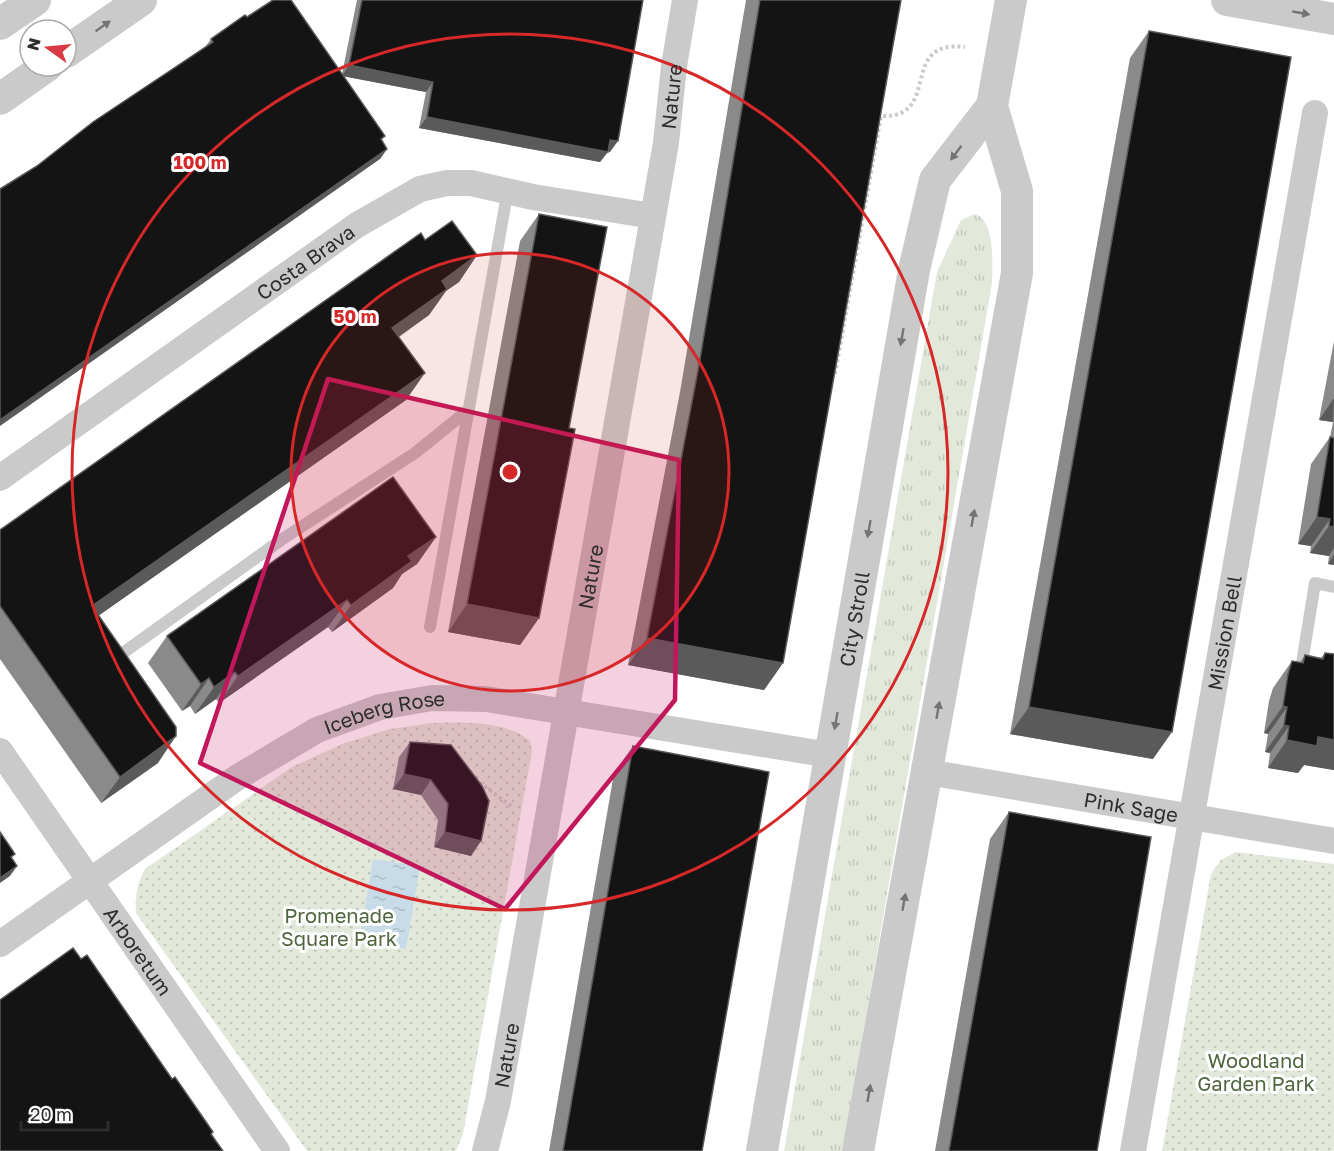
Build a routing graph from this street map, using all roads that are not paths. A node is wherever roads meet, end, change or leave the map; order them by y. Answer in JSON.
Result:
{"nodes":[{"id":1,"x":35,"y":0,"type":"edge"},
{"id":2,"x":141,"y":0,"type":"edge"},
{"id":3,"x":685,"y":0,"type":"edge"},
{"id":4,"x":1011,"y":0,"type":"edge"},
{"id":5,"x":1227,"y":0,"type":"edge"},
{"id":6,"x":1334,"y":19,"type":"edge"},
{"id":7,"x":0,"y":24,"type":"edge"},
{"id":8,"x":78,"y":44,"type":"edge"},
{"id":9,"x":30,"y":78,"type":"edge"},
{"id":10,"x":0,"y":99,"type":"edge"},
{"id":11,"x":992,"y":106,"type":"junction"},
{"id":12,"x":1315,"y":113,"type":"dead end"},
{"id":13,"x":508,"y":189,"type":"junction"},
{"id":14,"x":653,"y":216,"type":"junction"},
{"id":15,"x":467,"y":411,"type":"junction"},
{"id":16,"x":0,"y":477,"type":"edge"},
{"id":17,"x":1334,"y":587,"type":"edge"},
{"id":18,"x":430,"y":627,"type":"dead end"},
{"id":19,"x":113,"y":660,"type":"edge"},
{"id":20,"x":1334,"y":669,"type":"edge"},
{"id":21,"x":565,"y":711,"type":"junction"},
{"id":22,"x":0,"y":751,"type":"edge"},
{"id":23,"x":830,"y":755,"type":"junction"},
{"id":24,"x":927,"y":772,"type":"junction"},
{"id":25,"x":1192,"y":817,"type":"junction"},
{"id":26,"x":1334,"y":841,"type":"edge"},
{"id":27,"x":92,"y":881,"type":"junction"},
{"id":28,"x":0,"y":944,"type":"edge"},
{"id":29,"x":278,"y":1151,"type":"edge"},
{"id":30,"x":485,"y":1151,"type":"edge"},
{"id":31,"x":762,"y":1151,"type":"edge"},
{"id":32,"x":858,"y":1151,"type":"edge"},
{"id":33,"x":1133,"y":1151,"type":"edge"}],
"edges":[{"from":1,"to":7,"type":"street"},
{"from":8,"to":2,"type":"street","one_way":true},
{"from":3,"to":14,"type":"street","name":"Nature"},
{"from":4,"to":11,"type":"street","name":"City Stroll"},
{"from":5,"to":6,"type":"street","one_way":true},
{"from":9,"to":10,"type":"street"},
{"from":11,"to":23,"type":"street","name":"City Stroll","one_way":true},
{"from":24,"to":11,"type":"street","name":"City Stroll","one_way":true},
{"from":12,"to":25,"type":"street","name":"Mission Bell"},
{"from":13,"to":14,"type":"street","name":"Costa Brava"},
{"from":13,"to":15,"type":"lane"},
{"from":13,"to":16,"type":"street","name":"Costa Brava"},
{"from":14,"to":21,"type":"street","name":"Nature"},
{"from":15,"to":18,"type":"lane"},
{"from":15,"to":19,"type":"lane"},
{"from":17,"to":20,"type":"lane"},
{"from":21,"to":23,"type":"street","name":"Iceberg Rose"},
{"from":21,"to":27,"type":"street","name":"Iceberg Rose"},
{"from":21,"to":30,"type":"street","name":"Nature"},
{"from":22,"to":27,"type":"street","name":"Arboretum"},
{"from":23,"to":31,"type":"street","name":"City Stroll"},
{"from":24,"to":25,"type":"street","name":"Pink Sage"},
{"from":32,"to":24,"type":"street","name":"City Stroll","one_way":true},
{"from":25,"to":26,"type":"street","name":"Pink Sage"},
{"from":25,"to":33,"type":"street","name":"Mission Bell"},
{"from":27,"to":28,"type":"street","name":"Iceberg Rose"},
{"from":27,"to":29,"type":"street","name":"Arboretum"}]}
